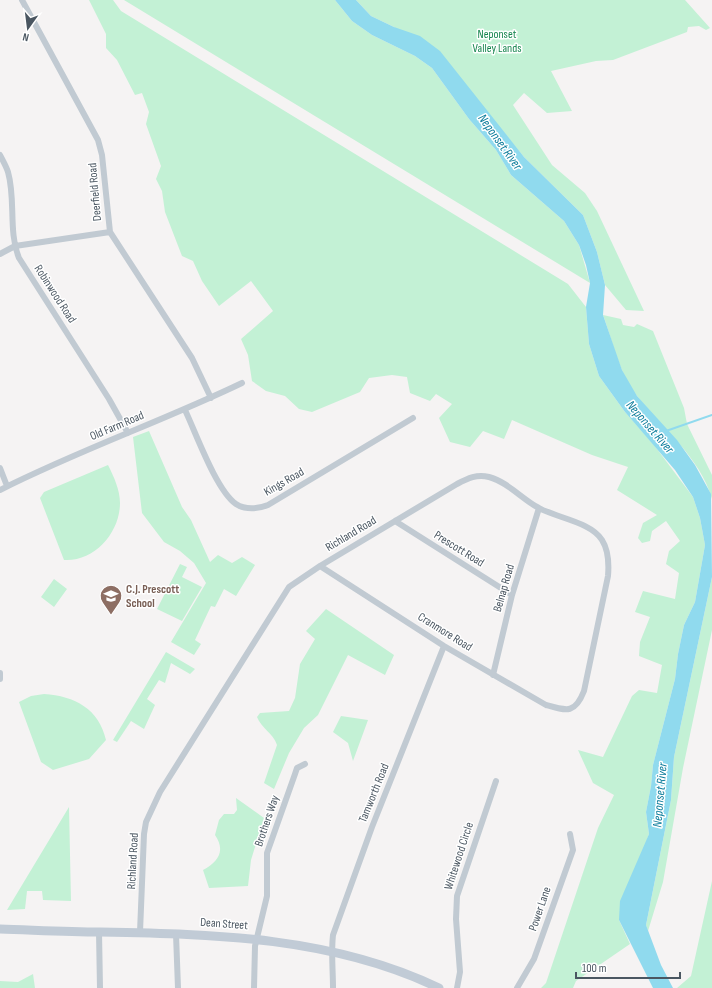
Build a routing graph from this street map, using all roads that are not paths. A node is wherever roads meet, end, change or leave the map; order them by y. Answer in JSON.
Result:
{"nodes":[{"id":1,"x":22,"y":0,"type":"edge"},
{"id":2,"x":0,"y":155,"type":"edge"},
{"id":3,"x":110,"y":232,"type":"junction"},
{"id":4,"x":15,"y":246,"type":"junction"},
{"id":5,"x":0,"y":254,"type":"edge"},
{"id":6,"x":242,"y":383,"type":"dead end"},
{"id":7,"x":211,"y":398,"type":"junction"},
{"id":8,"x":186,"y":410,"type":"junction"},
{"id":9,"x":413,"y":418,"type":"dead end"},
{"id":10,"x":128,"y":433,"type":"junction"},
{"id":11,"x":0,"y":468,"type":"edge"},
{"id":12,"x":8,"y":486,"type":"junction"},
{"id":13,"x":0,"y":490,"type":"edge"},
{"id":14,"x":539,"y":508,"type":"junction"},
{"id":15,"x":395,"y":521,"type":"junction"},
{"id":16,"x":320,"y":566,"type":"junction"},
{"id":17,"x":512,"y":595,"type":"junction"},
{"id":18,"x":444,"y":646,"type":"junction"},
{"id":19,"x":0,"y":673,"type":"edge"},
{"id":20,"x":493,"y":675,"type":"junction"},
{"id":21,"x":0,"y":679,"type":"edge"},
{"id":22,"x":563,"y":709,"type":"joint"},
{"id":23,"x":305,"y":764,"type":"dead end"},
{"id":24,"x":496,"y":780,"type":"dead end"},
{"id":25,"x":570,"y":834,"type":"dead end"},
{"id":26,"x":0,"y":929,"type":"edge"},
{"id":27,"x":99,"y":932,"type":"junction"},
{"id":28,"x":140,"y":932,"type":"junction"},
{"id":29,"x":176,"y":934,"type":"junction"},
{"id":30,"x":257,"y":938,"type":"junction"},
{"id":31,"x":331,"y":951,"type":"junction"},
{"id":32,"x":100,"y":988,"type":"edge"},
{"id":33,"x":178,"y":988,"type":"edge"},
{"id":34,"x":254,"y":988,"type":"edge"},
{"id":35,"x":333,"y":988,"type":"edge"},
{"id":36,"x":439,"y":988,"type":"edge"},
{"id":37,"x":457,"y":988,"type":"edge"},
{"id":38,"x":517,"y":988,"type":"edge"}],
"edges":[{"from":1,"to":3,"type":"street","name":"Deerfield Road"},
{"from":2,"to":4,"type":"street","name":"Robinwood Road"},
{"from":3,"to":4,"type":"street"},
{"from":3,"to":7,"type":"street","name":"Deerfield Road"},
{"from":4,"to":5,"type":"street"},
{"from":4,"to":10,"type":"street","name":"Robinwood Road"},
{"from":6,"to":7,"type":"street","name":"Old Farm Road"},
{"from":7,"to":8,"type":"street","name":"Old Farm Road"},
{"from":8,"to":9,"type":"street","name":"Kings Road"},
{"from":8,"to":10,"type":"street","name":"Old Farm Road"},
{"from":10,"to":12,"type":"street","name":"Old Farm Road"},
{"from":11,"to":12,"type":"street"},
{"from":12,"to":13,"type":"street","name":"Old Farm Road"},
{"from":14,"to":15,"type":"street","name":"Richland Road"},
{"from":14,"to":17,"type":"street","name":"Belnap Road"},
{"from":14,"to":22,"type":"street","name":"Richland Road"},
{"from":15,"to":16,"type":"street","name":"Richland Road"},
{"from":15,"to":17,"type":"street","name":"Prescott Road"},
{"from":16,"to":18,"type":"street","name":"Cranmore Road"},
{"from":16,"to":28,"type":"street","name":"Richland Road"},
{"from":17,"to":20,"type":"street","name":"Belnap Road"},
{"from":18,"to":20,"type":"street","name":"Cranmore Road"},
{"from":18,"to":31,"type":"street","name":"Tamworth Road"},
{"from":19,"to":21,"type":"street"},
{"from":20,"to":22,"type":"street","name":"Cranmore Road"},
{"from":23,"to":30,"type":"street","name":"Brothers Way"},
{"from":24,"to":37,"type":"street","name":"Whitewood Circle"},
{"from":25,"to":38,"type":"street","name":"Power Lane"},
{"from":26,"to":27,"type":"main road","name":"Dean Street"},
{"from":27,"to":28,"type":"main road","name":"Dean Street"},
{"from":27,"to":32,"type":"street"},
{"from":28,"to":29,"type":"main road","name":"Dean Street"},
{"from":29,"to":30,"type":"main road","name":"Dean Street"},
{"from":29,"to":33,"type":"street"},
{"from":30,"to":31,"type":"main road","name":"Dean Street"},
{"from":30,"to":34,"type":"street","name":"Brothers Way"},
{"from":31,"to":35,"type":"street","name":"Tamworth Road"},
{"from":31,"to":36,"type":"main road","name":"Dean Street"}]}
